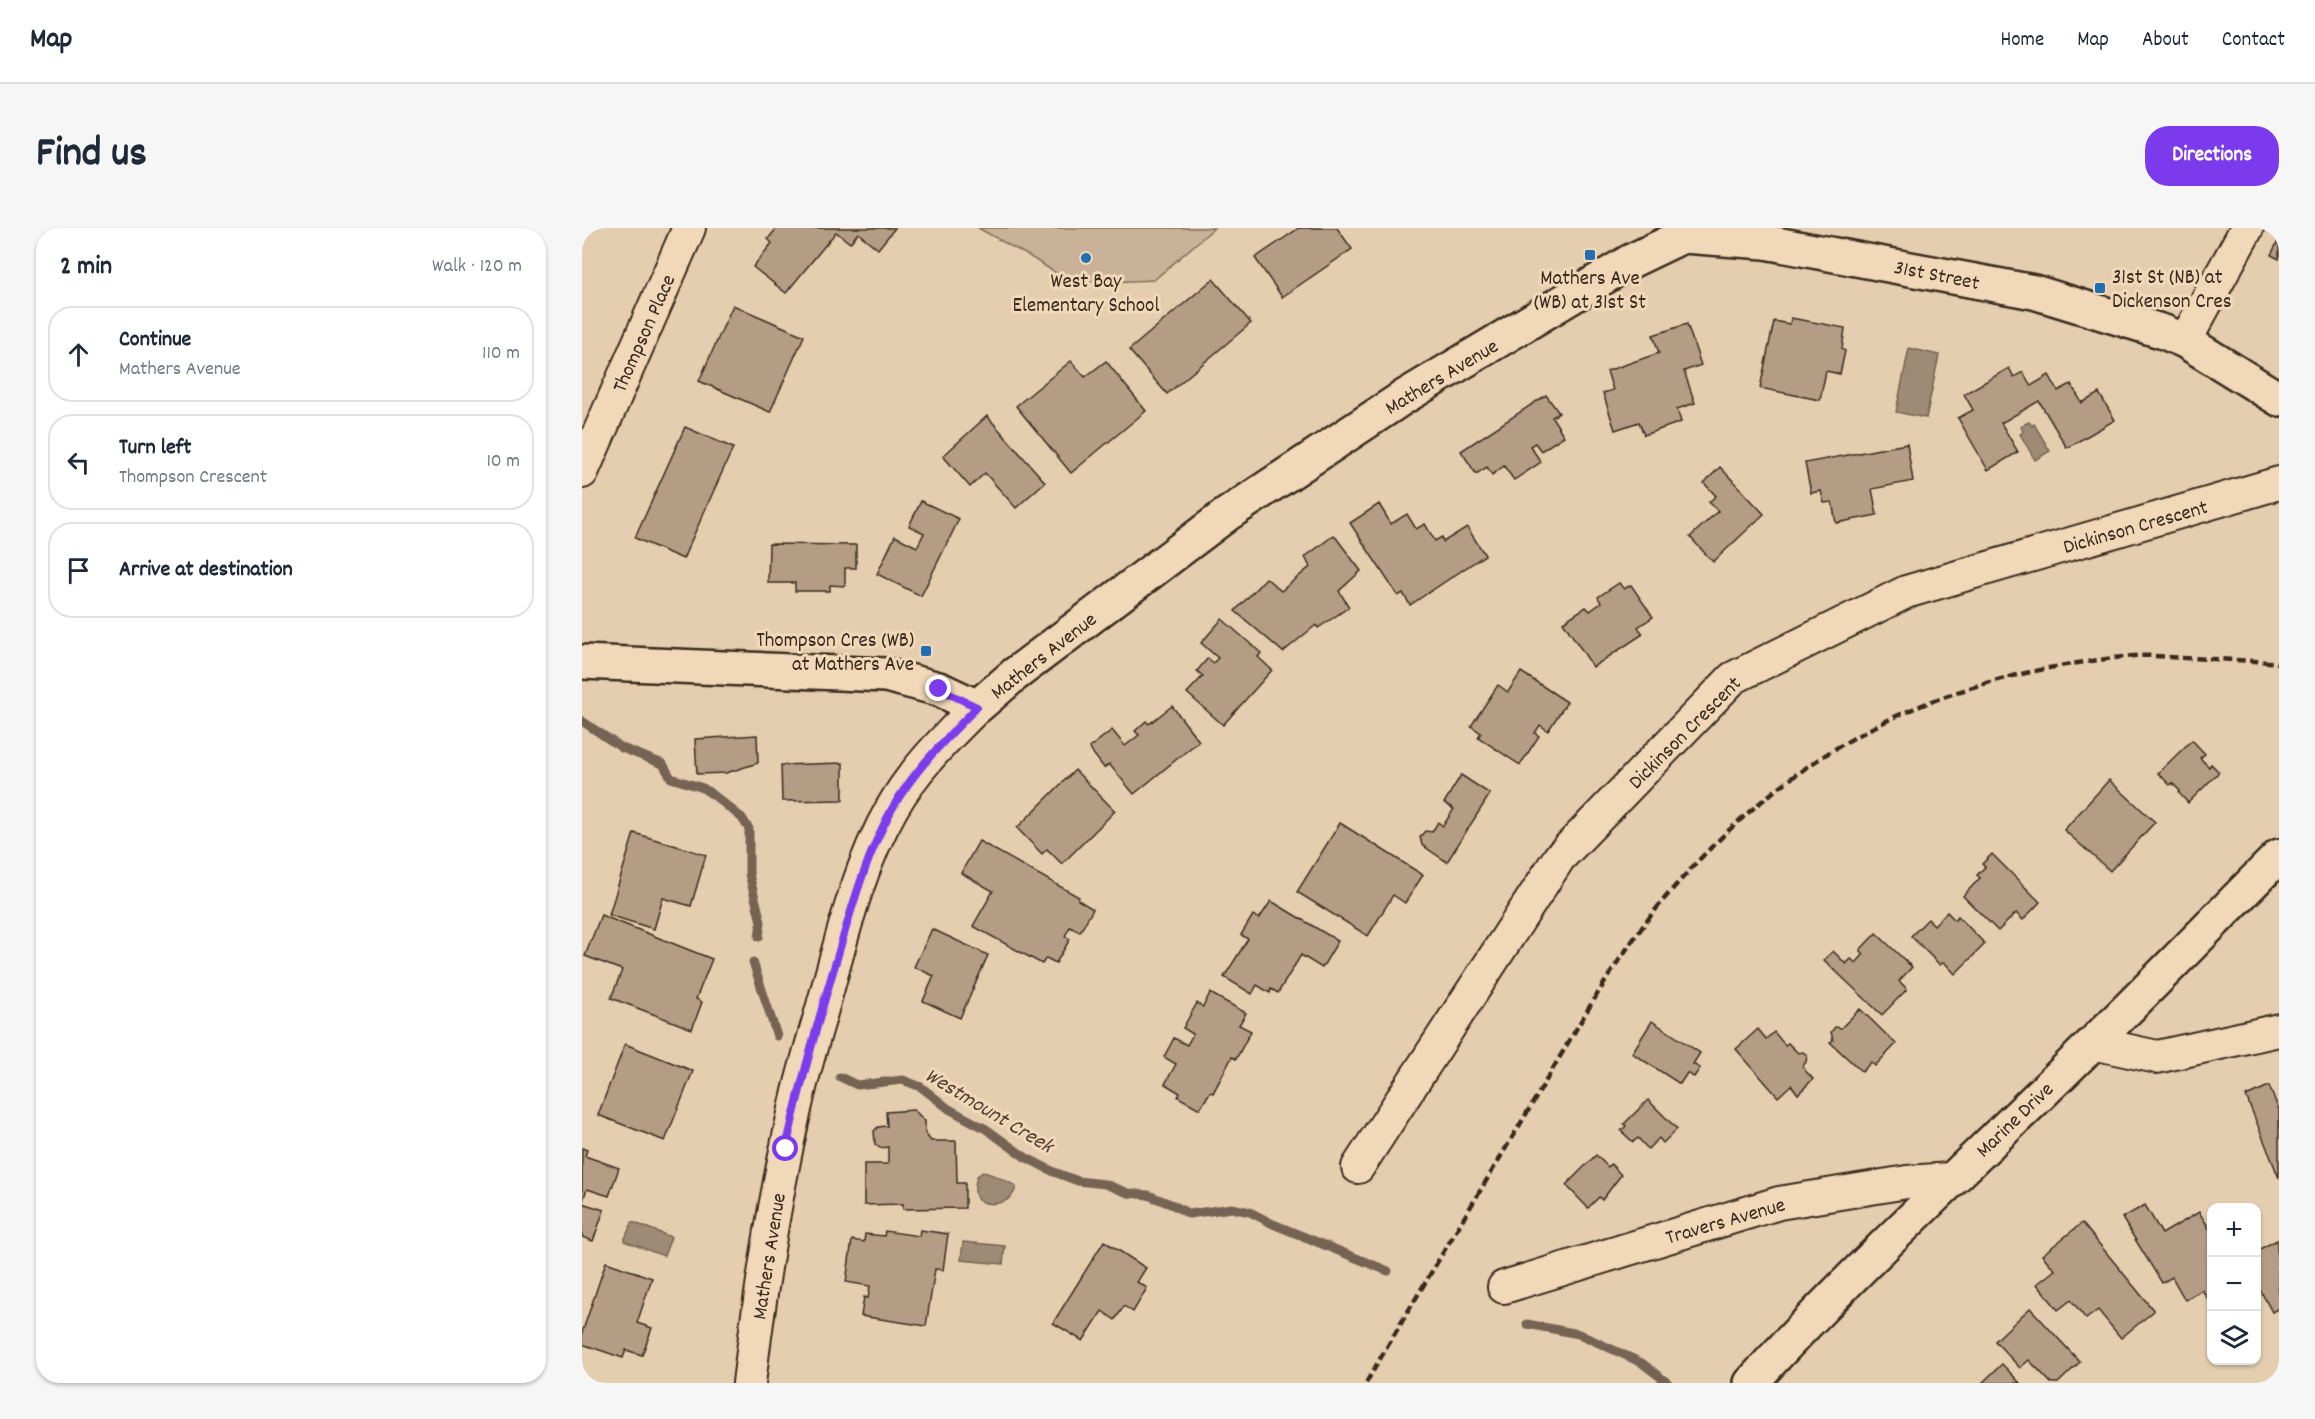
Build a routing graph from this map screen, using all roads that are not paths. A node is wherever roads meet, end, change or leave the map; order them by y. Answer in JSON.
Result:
{"nodes":[{"id":1,"x":689,"y":228,"type":"edge"},
{"id":2,"x":2247,"y":228,"type":"edge"},
{"id":3,"x":1686,"y":232,"type":"edge"},
{"id":4,"x":2185,"y":341,"type":"junction"},
{"id":5,"x":2279,"y":399,"type":"edge"},
{"id":6,"x":582,"y":472,"type":"edge"},
{"id":7,"x":2279,"y":483,"type":"edge"},
{"id":8,"x":582,"y":662,"type":"edge"},
{"id":9,"x":977,"y":707,"type":"junction"},
{"id":10,"x":2279,"y":856,"type":"edge"},
{"id":11,"x":2279,"y":1030,"type":"edge"},
{"id":12,"x":2093,"y":1043,"type":"junction"},
{"id":13,"x":1358,"y":1167,"type":"dead end"},
{"id":14,"x":1951,"y":1179,"type":"junction"},
{"id":15,"x":1504,"y":1287,"type":"dead end"},
{"id":16,"x":749,"y":1383,"type":"edge"},
{"id":17,"x":1751,"y":1383,"type":"edge"}],
"edges":[{"from":1,"to":6,"type":"street","name":"Thompson Place"},
{"from":2,"to":4,"type":"street"},
{"from":3,"to":4,"type":"street","name":"31st Street"},
{"from":3,"to":9,"type":"street","name":"Mathers Avenue"},
{"from":4,"to":5,"type":"street","name":"31st Street"},
{"from":7,"to":13,"type":"street","name":"Dickinson Crescent"},
{"from":8,"to":9,"type":"street"},
{"from":9,"to":16,"type":"street","name":"Mathers Avenue"},
{"from":10,"to":12,"type":"street","name":"Marine Drive"},
{"from":11,"to":12,"type":"street"},
{"from":12,"to":14,"type":"street","name":"Marine Drive"},
{"from":14,"to":15,"type":"street","name":"Travers Avenue"},
{"from":14,"to":17,"type":"street","name":"Marine Drive"}]}
